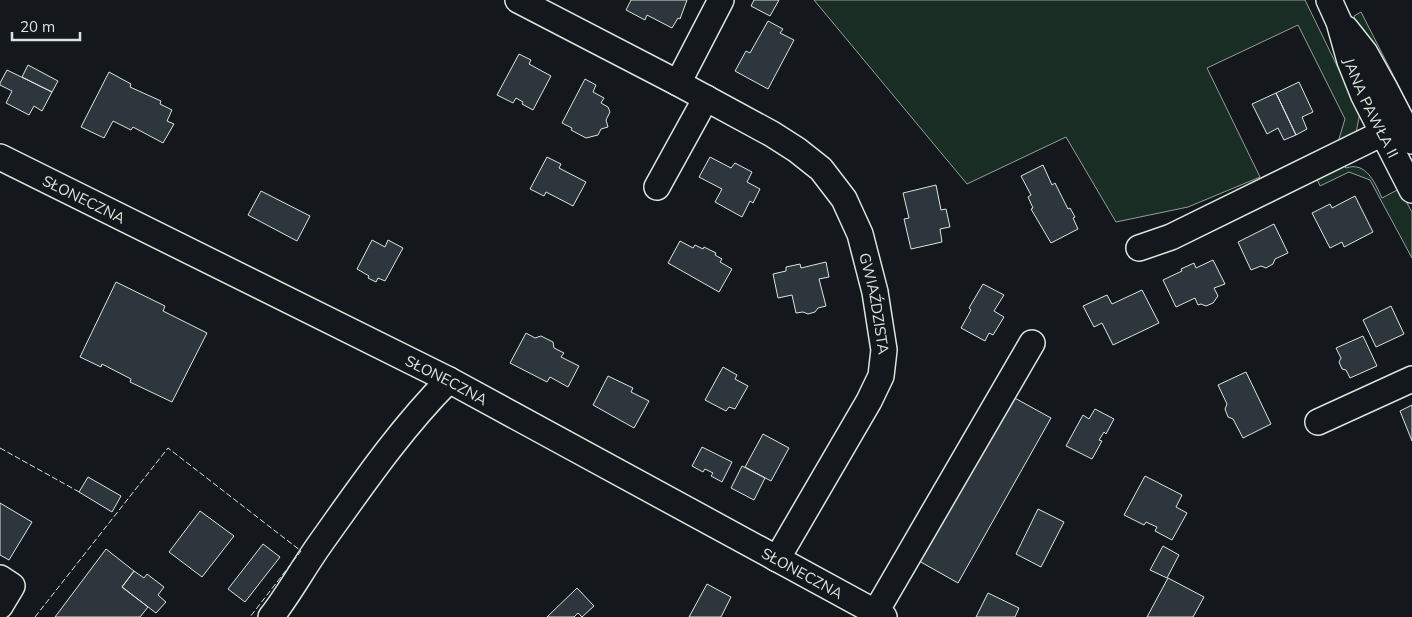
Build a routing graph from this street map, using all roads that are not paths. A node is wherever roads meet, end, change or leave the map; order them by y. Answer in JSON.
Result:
{"nodes":[{"id":1,"x":518,"y":0,"type":"edge"},
{"id":2,"x":721,"y":0,"type":"edge"},
{"id":3,"x":1328,"y":0,"type":"edge"},
{"id":4,"x":678,"y":83,"type":"junction"},
{"id":5,"x":706,"y":98,"type":"junction"},
{"id":6,"x":1399,"y":133,"type":"edge"},
{"id":7,"x":0,"y":157,"type":"edge"},
{"id":8,"x":657,"y":187,"type":"dead end"},
{"id":9,"x":1412,"y":190,"type":"edge"},
{"id":10,"x":1139,"y":248,"type":"dead end"},
{"id":11,"x":1032,"y":343,"type":"dead end"},
{"id":12,"x":1412,"y":379,"type":"edge"},
{"id":13,"x":449,"y":380,"type":"junction"},
{"id":14,"x":1318,"y":422,"type":"dead end"},
{"id":15,"x":777,"y":559,"type":"junction"},
{"id":16,"x":0,"y":578,"type":"edge"},
{"id":17,"x":0,"y":606,"type":"edge"},
{"id":18,"x":881,"y":616,"type":"edge"},
{"id":19,"x":271,"y":617,"type":"edge"}],
"edges":[{"from":1,"to":4,"type":"street","name":"GWIAŹDZISTA"},
{"from":2,"to":4,"type":"street"},
{"from":3,"to":6,"type":"street","name":"JANA PAWŁA II"},
{"from":4,"to":5,"type":"street","name":"GWIAŹDZISTA"},
{"from":5,"to":8,"type":"street"},
{"from":5,"to":15,"type":"street","name":"GWIAŹDZISTA"},
{"from":6,"to":9,"type":"street","name":"JANA PAWŁA II"},
{"from":6,"to":10,"type":"street"},
{"from":7,"to":13,"type":"street","name":"SŁONECZNA"},
{"from":11,"to":18,"type":"street"},
{"from":12,"to":14,"type":"street"},
{"from":13,"to":15,"type":"street","name":"SŁONECZNA"},
{"from":13,"to":19,"type":"street"},
{"from":15,"to":18,"type":"street","name":"SŁONECZNA"},
{"from":16,"to":17,"type":"street"}]}
